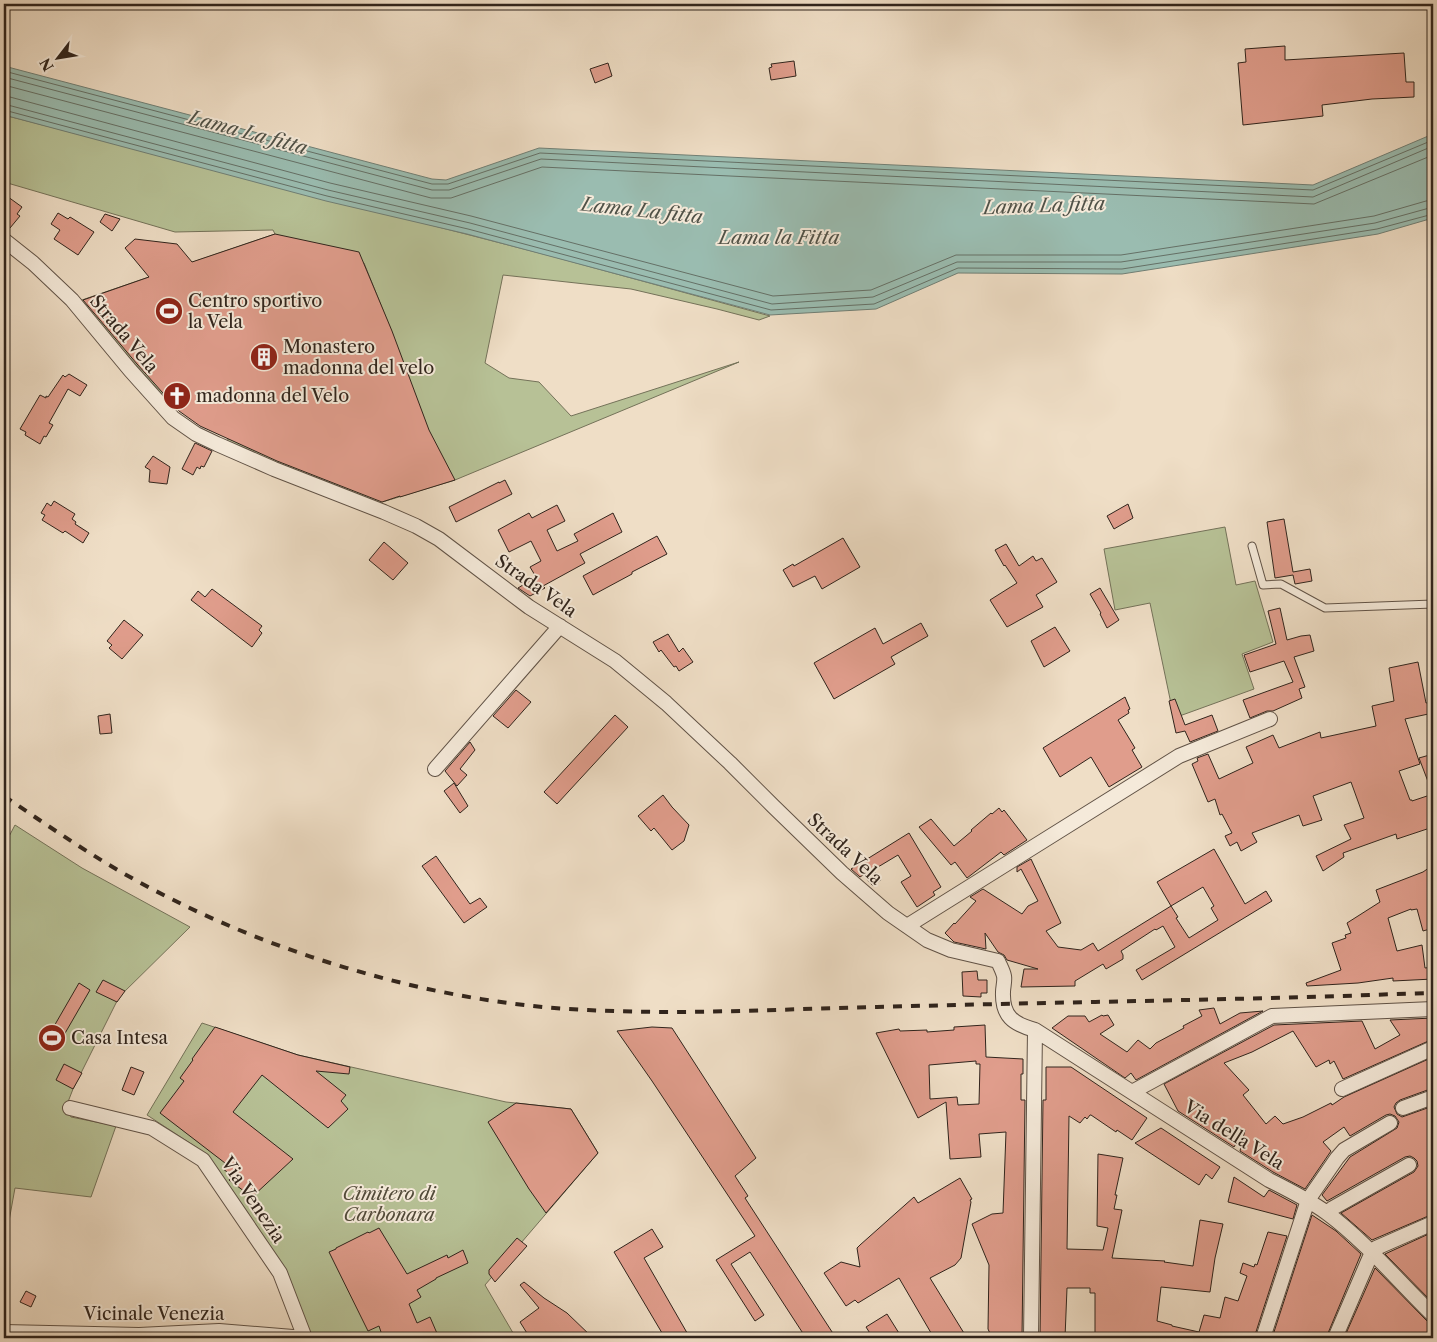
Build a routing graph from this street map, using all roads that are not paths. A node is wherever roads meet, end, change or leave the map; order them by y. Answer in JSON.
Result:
{"nodes":[{"id":1,"x":4,"y":240,"type":"edge"},
{"id":2,"x":1252,"y":546,"type":"dead end"},
{"id":3,"x":1433,"y":604,"type":"edge"},
{"id":4,"x":560,"y":626,"type":"junction"},
{"id":5,"x":1270,"y":719,"type":"dead end"},
{"id":6,"x":435,"y":769,"type":"dead end"},
{"id":7,"x":906,"y":926,"type":"junction"},
{"id":8,"x":1004,"y":1004,"type":"joint"},
{"id":9,"x":1433,"y":1009,"type":"edge"},
{"id":10,"x":1035,"y":1030,"type":"junction"},
{"id":11,"x":1433,"y":1048,"type":"edge"},
{"id":12,"x":1342,"y":1089,"type":"dead end"},
{"id":13,"x":1132,"y":1092,"type":"junction"},
{"id":14,"x":1433,"y":1097,"type":"edge"},
{"id":15,"x":70,"y":1108,"type":"dead end"},
{"id":16,"x":1402,"y":1108,"type":"dead end"},
{"id":17,"x":1390,"y":1123,"type":"dead end"},
{"id":18,"x":1409,"y":1165,"type":"dead end"},
{"id":19,"x":1308,"y":1200,"type":"junction"},
{"id":20,"x":1327,"y":1213,"type":"junction"},
{"id":21,"x":1433,"y":1223,"type":"edge"},
{"id":22,"x":1372,"y":1252,"type":"junction"},
{"id":23,"x":1433,"y":1315,"type":"edge"},
{"id":24,"x":4,"y":1332,"type":"edge"},
{"id":25,"x":139,"y":1336,"type":"edge"},
{"id":26,"x":305,"y":1338,"type":"edge"},
{"id":27,"x":1031,"y":1338,"type":"edge"},
{"id":28,"x":1263,"y":1338,"type":"edge"},
{"id":29,"x":1335,"y":1338,"type":"edge"}],
"edges":[{"from":1,"to":4,"type":"street","name":"Strada Vela"},
{"from":2,"to":3,"type":"lane"},
{"from":4,"to":6,"type":"street"},
{"from":4,"to":7,"type":"street","name":"Strada Vela"},
{"from":5,"to":7,"type":"street"},
{"from":7,"to":8,"type":"street","name":"Strada Vela"},
{"from":8,"to":10,"type":"street","name":"Via della Vela"},
{"from":9,"to":13,"type":"street"},
{"from":10,"to":13,"type":"street","name":"Via della Vela"},
{"from":10,"to":27,"type":"street"},
{"from":11,"to":12,"type":"street"},
{"from":13,"to":19,"type":"street","name":"Via della Vela"},
{"from":14,"to":16,"type":"street"},
{"from":15,"to":26,"type":"street","name":"Via Venezia"},
{"from":17,"to":19,"type":"street"},
{"from":18,"to":20,"type":"street"},
{"from":19,"to":20,"type":"street","name":"Via della Vela"},
{"from":19,"to":28,"type":"street"},
{"from":20,"to":22,"type":"street","name":"Via della Vela"},
{"from":21,"to":22,"type":"street"},
{"from":22,"to":23,"type":"street","name":"Via della Vela"},
{"from":22,"to":29,"type":"street"},
{"from":24,"to":25,"type":"street","name":"Vicinale Venezia"},
{"from":25,"to":26,"type":"street","name":"Vicinale Venezia"}]}
